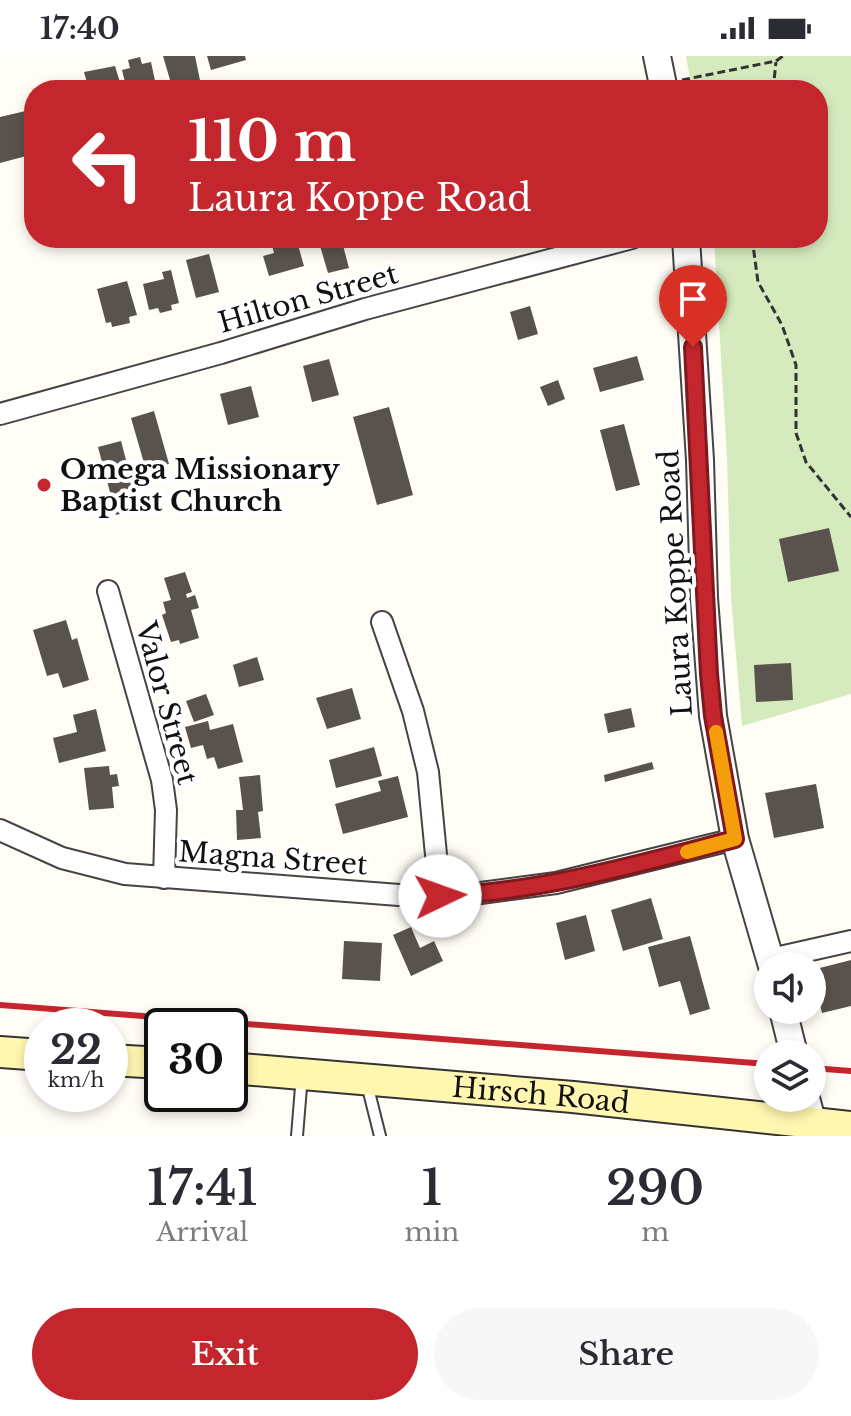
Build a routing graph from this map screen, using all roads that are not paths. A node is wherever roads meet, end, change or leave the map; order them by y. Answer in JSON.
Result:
{"nodes":[{"id":1,"x":657,"y":56,"type":"edge"},
{"id":2,"x":662,"y":80,"type":"edge"},
{"id":3,"x":594,"y":248,"type":"edge"},
{"id":4,"x":687,"y":248,"type":"edge"},
{"id":5,"x":0,"y":414,"type":"edge"},
{"id":6,"x":108,"y":591,"type":"dead end"},
{"id":7,"x":382,"y":622,"type":"dead end"},
{"id":8,"x":0,"y":830,"type":"edge"},
{"id":9,"x":735,"y":839,"type":"junction"},
{"id":10,"x":164,"y":878,"type":"junction"},
{"id":11,"x":440,"y":896,"type":"junction"},
{"id":12,"x":851,"y":941,"type":"edge"},
{"id":13,"x":769,"y":952,"type":"edge"},
{"id":14,"x":812,"y":952,"type":"edge"},
{"id":15,"x":0,"y":1052,"type":"edge"},
{"id":16,"x":24,"y":1054,"type":"edge"},
{"id":17,"x":248,"y":1069,"type":"edge"},
{"id":18,"x":302,"y":1073,"type":"junction"},
{"id":19,"x":365,"y":1078,"type":"junction"},
{"id":20,"x":812,"y":1120,"type":"edge"},
{"id":21,"x":851,"y":1127,"type":"edge"},
{"id":22,"x":297,"y":1136,"type":"edge"},
{"id":23,"x":380,"y":1136,"type":"edge"}],
"edges":[{"from":1,"to":2,"type":"street"},
{"from":3,"to":5,"type":"street","name":"Hilton Street"},
{"from":4,"to":9,"type":"street","name":"Laura Koppe Road"},
{"from":6,"to":10,"type":"street","name":"Valor Street"},
{"from":7,"to":11,"type":"street"},
{"from":8,"to":10,"type":"street","name":"Magna Street"},
{"from":9,"to":11,"type":"street","name":"Magna Street"},
{"from":9,"to":13,"type":"street","name":"Laura Koppe Road"},
{"from":10,"to":11,"type":"street","name":"Magna Street"},
{"from":12,"to":14,"type":"street"},
{"from":15,"to":16,"type":"main road"},
{"from":17,"to":18,"type":"main road","name":"Hirsch Road"},
{"from":18,"to":19,"type":"main road","name":"Hirsch Road"},
{"from":18,"to":22,"type":"lane"},
{"from":19,"to":20,"type":"main road","name":"Hirsch Road"},
{"from":19,"to":23,"type":"lane"},
{"from":20,"to":21,"type":"main road","name":"Hirsch Road"}]}
